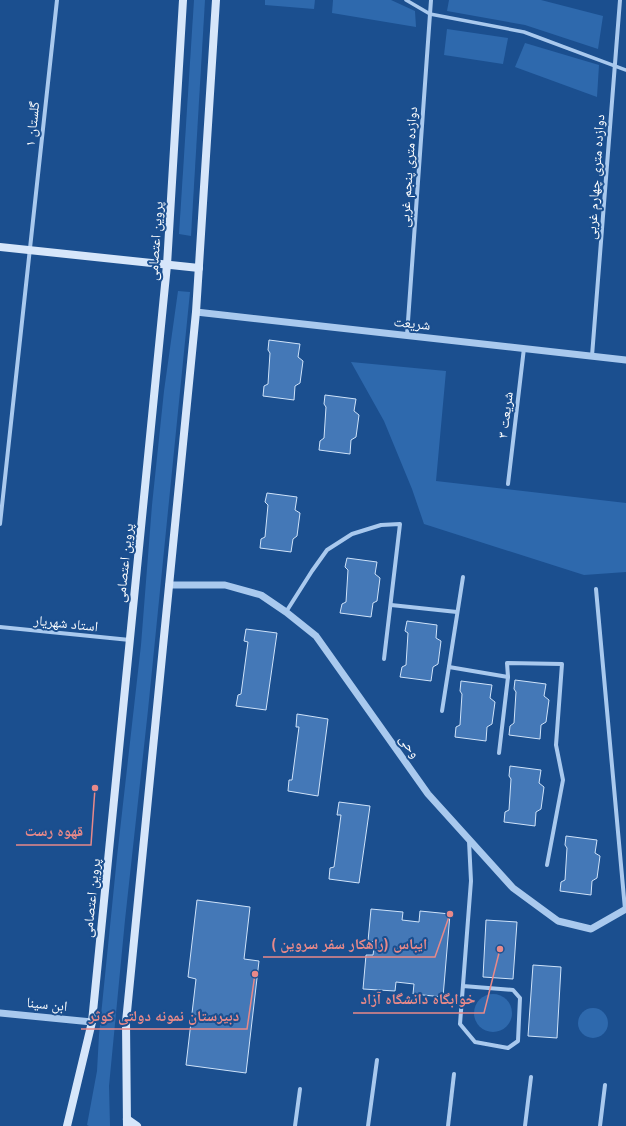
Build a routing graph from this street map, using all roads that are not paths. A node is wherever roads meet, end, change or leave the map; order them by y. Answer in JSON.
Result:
{"nodes":[{"id":1,"x":57,"y":0,"type":"edge"},
{"id":2,"x":183,"y":0,"type":"edge"},
{"id":3,"x":216,"y":0,"type":"edge"},
{"id":4,"x":406,"y":0,"type":"edge"},
{"id":5,"x":431,"y":0,"type":"edge"},
{"id":6,"x":620,"y":0,"type":"edge"},
{"id":7,"x":430,"y":14,"type":"junction"},
{"id":8,"x":615,"y":66,"type":"junction"},
{"id":9,"x":626,"y":70,"type":"edge"},
{"id":10,"x":0,"y":247,"type":"edge"},
{"id":11,"x":30,"y":250,"type":"junction"},
{"id":12,"x":167,"y":265,"type":"junction"},
{"id":13,"x":200,"y":268,"type":"junction"},
{"id":14,"x":196,"y":312,"type":"junction"},
{"id":15,"x":407,"y":336,"type":"junction"},
{"id":16,"x":524,"y":348,"type":"junction"},
{"id":17,"x":592,"y":356,"type":"junction"},
{"id":18,"x":626,"y":360,"type":"edge"},
{"id":19,"x":508,"y":484,"type":"dead end"},
{"id":20,"x":0,"y":524,"type":"edge"},
{"id":21,"x":463,"y":578,"type":"dead end"},
{"id":22,"x":169,"y":585,"type":"junction"},
{"id":23,"x":596,"y":589,"type":"dead end"},
{"id":24,"x":391,"y":605,"type":"junction"},
{"id":25,"x":286,"y":612,"type":"junction"},
{"id":26,"x":457,"y":612,"type":"junction"},
{"id":27,"x":0,"y":627,"type":"edge"},
{"id":28,"x":130,"y":640,"type":"junction"},
{"id":29,"x":384,"y":659,"type":"dead end"},
{"id":30,"x":449,"y":667,"type":"junction"},
{"id":31,"x":508,"y":677,"type":"junction"},
{"id":32,"x":442,"y":711,"type":"dead end"},
{"id":33,"x":499,"y":753,"type":"dead end"},
{"id":34,"x":469,"y":838,"type":"junction"},
{"id":35,"x":547,"y":865,"type":"dead end"},
{"id":36,"x":626,"y":909,"type":"edge"},
{"id":37,"x":463,"y":986,"type":"junction"},
{"id":38,"x":0,"y":1013,"type":"edge"},
{"id":39,"x":92,"y":1022,"type":"junction"},
{"id":40,"x":377,"y":1060,"type":"dead end"},
{"id":41,"x":454,"y":1074,"type":"dead end"},
{"id":42,"x":531,"y":1077,"type":"dead end"},
{"id":43,"x":605,"y":1085,"type":"dead end"},
{"id":44,"x":300,"y":1090,"type":"dead end"},
{"id":45,"x":127,"y":1122,"type":"edge"},
{"id":46,"x":67,"y":1126,"type":"edge"},
{"id":47,"x":137,"y":1126,"type":"edge"},
{"id":48,"x":296,"y":1126,"type":"edge"},
{"id":49,"x":368,"y":1126,"type":"edge"},
{"id":50,"x":448,"y":1126,"type":"edge"},
{"id":51,"x":525,"y":1126,"type":"edge"},
{"id":52,"x":600,"y":1126,"type":"edge"}],
"edges":[{"from":1,"to":11,"type":"street","name":"گلستان ۱"},
{"from":2,"to":12,"type":"main road","name":"پروین اعتصامی"},
{"from":3,"to":13,"type":"main road"},
{"from":4,"to":7,"type":"street"},
{"from":5,"to":7,"type":"street","name":"دوازده متری پنجم غربی"},
{"from":6,"to":8,"type":"street","name":"دوازده متری چهارم غربی"},
{"from":7,"to":8,"type":"street"},
{"from":7,"to":15,"type":"street","name":"دوازده متری پنجم غربی"},
{"from":8,"to":9,"type":"street"},
{"from":8,"to":17,"type":"street","name":"دوازده متری چهارم غربی"},
{"from":10,"to":11,"type":"main road"},
{"from":11,"to":12,"type":"main road"},
{"from":11,"to":20,"type":"street","name":"گلستان ۱"},
{"from":12,"to":13,"type":"main road"},
{"from":12,"to":28,"type":"main road","name":"پروین اعتصامی"},
{"from":13,"to":14,"type":"main road"},
{"from":14,"to":15,"type":"street","name":"شریعت"},
{"from":14,"to":22,"type":"main road"},
{"from":15,"to":16,"type":"street","name":"شریعت"},
{"from":16,"to":17,"type":"street","name":"شریعت"},
{"from":16,"to":19,"type":"street","name":"شریعت ۳"},
{"from":17,"to":18,"type":"street","name":"شریعت"},
{"from":21,"to":26,"type":"street"},
{"from":22,"to":25,"type":"street","name":"وحی"},
{"from":22,"to":45,"type":"main road"},
{"from":23,"to":36,"type":"street"},
{"from":24,"to":25,"type":"street"},
{"from":24,"to":26,"type":"street"},
{"from":24,"to":29,"type":"street"},
{"from":25,"to":34,"type":"street","name":"وحی"},
{"from":26,"to":30,"type":"street"},
{"from":27,"to":28,"type":"street","name":"استاد شهریار"},
{"from":28,"to":39,"type":"main road","name":"پروین اعتصامی"},
{"from":30,"to":31,"type":"street"},
{"from":30,"to":32,"type":"street"},
{"from":31,"to":33,"type":"street"},
{"from":31,"to":35,"type":"street"},
{"from":34,"to":36,"type":"street","name":"وحی"},
{"from":34,"to":37,"type":"street"},
{"from":37,"to":37,"type":"street"},
{"from":38,"to":39,"type":"street","name":"ابن سینا"},
{"from":39,"to":46,"type":"main road","name":"پروین اعتصامی"},
{"from":40,"to":49,"type":"street"},
{"from":41,"to":50,"type":"street"},
{"from":42,"to":51,"type":"street"},
{"from":43,"to":52,"type":"street"},
{"from":44,"to":48,"type":"street"},
{"from":45,"to":47,"type":"main road"}]}
